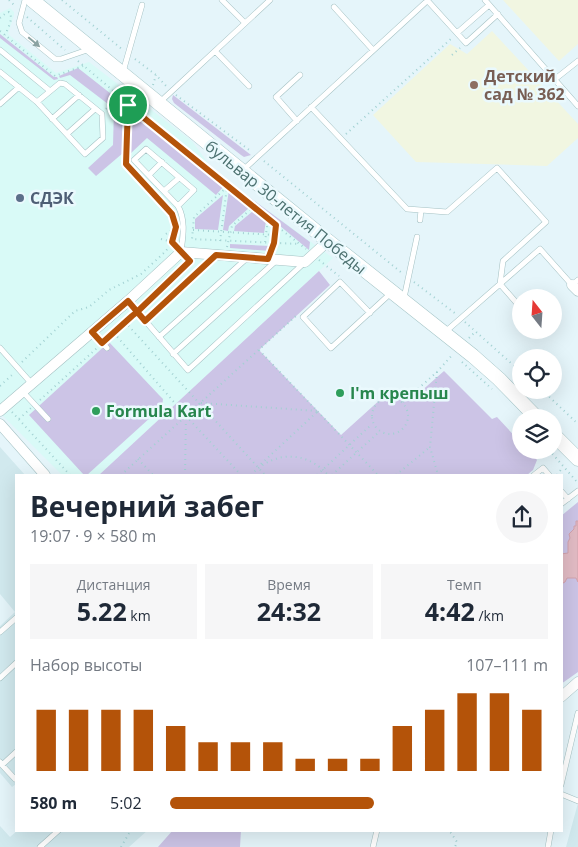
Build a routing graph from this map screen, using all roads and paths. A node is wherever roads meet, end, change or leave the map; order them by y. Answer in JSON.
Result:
{"nodes":[{"id":1,"x":9,"y":0,"type":"edge"},
{"id":2,"x":25,"y":0,"type":"edge"},
{"id":3,"x":32,"y":0,"type":"edge"},
{"id":4,"x":62,"y":0,"type":"edge"},
{"id":5,"x":222,"y":0,"type":"edge"},
{"id":6,"x":270,"y":0,"type":"edge"},
{"id":7,"x":427,"y":0,"type":"edge"},
{"id":8,"x":485,"y":0,"type":"edge"},
{"id":9,"x":142,"y":5,"type":"dead end"},
{"id":10,"x":489,"y":5,"type":"junction"},
{"id":11,"x":334,"y":7,"type":"dead end"},
{"id":12,"x":22,"y":12,"type":"junction"},
{"id":13,"x":498,"y":14,"type":"junction"},
{"id":14,"x":0,"y":18,"type":"edge"},
{"id":15,"x":245,"y":23,"type":"junction"},
{"id":16,"x":0,"y":31,"type":"edge"},
{"id":17,"x":457,"y":33,"type":"junction"},
{"id":18,"x":5,"y":35,"type":"junction"},
{"id":19,"x":466,"y":42,"type":"junction"},
{"id":20,"x":91,"y":48,"type":"junction"},
{"id":21,"x":0,"y":50,"type":"edge"},
{"id":22,"x":373,"y":50,"type":"junction"},
{"id":23,"x":215,"y":51,"type":"junction"},
{"id":24,"x":128,"y":54,"type":"junction"},
{"id":25,"x":452,"y":55,"type":"dead end"},
{"id":26,"x":71,"y":56,"type":"junction"},
{"id":27,"x":578,"y":61,"type":"edge"},
{"id":28,"x":83,"y":66,"type":"junction"},
{"id":29,"x":0,"y":72,"type":"edge"},
{"id":30,"x":123,"y":74,"type":"junction"},
{"id":31,"x":156,"y":75,"type":"junction"},
{"id":32,"x":300,"y":75,"type":"dead end"},
{"id":33,"x":554,"y":80,"type":"junction"},
{"id":34,"x":152,"y":86,"type":"dead end"},
{"id":35,"x":249,"y":86,"type":"dead end"},
{"id":36,"x":19,"y":87,"type":"junction"},
{"id":37,"x":50,"y":91,"type":"junction"},
{"id":38,"x":172,"y":91,"type":"junction"},
{"id":39,"x":79,"y":95,"type":"junction"},
{"id":40,"x":118,"y":96,"type":"junction"},
{"id":41,"x":140,"y":100,"type":"dead end"},
{"id":42,"x":37,"y":102,"type":"junction"},
{"id":43,"x":159,"y":103,"type":"junction"},
{"id":44,"x":0,"y":104,"type":"edge"},
{"id":45,"x":110,"y":105,"type":"dead end"},
{"id":46,"x":128,"y":105,"type":"junction"},
{"id":47,"x":578,"y":106,"type":"edge"},
{"id":48,"x":311,"y":108,"type":"junction"},
{"id":49,"x":95,"y":109,"type":"junction"},
{"id":50,"x":52,"y":119,"type":"junction"},
{"id":51,"x":296,"y":121,"type":"junction"},
{"id":52,"x":67,"y":134,"type":"junction"},
{"id":53,"x":342,"y":138,"type":"junction"},
{"id":54,"x":258,"y":156,"type":"junction"},
{"id":55,"x":162,"y":162,"type":"junction"},
{"id":56,"x":242,"y":171,"type":"junction"},
{"id":57,"x":149,"y":175,"type":"junction"},
{"id":58,"x":179,"y":178,"type":"junction"},
{"id":59,"x":227,"y":187,"type":"junction"},
{"id":60,"x":164,"y":191,"type":"junction"},
{"id":61,"x":178,"y":206,"type":"junction"},
{"id":62,"x":253,"y":207,"type":"junction"},
{"id":63,"x":421,"y":210,"type":"junction"},
{"id":64,"x":268,"y":219,"type":"junction"},
{"id":65,"x":420,"y":220,"type":"dead end"},
{"id":66,"x":276,"y":225,"type":"junction"},
{"id":67,"x":176,"y":227,"type":"junction"},
{"id":68,"x":184,"y":228,"type":"junction"},
{"id":69,"x":193,"y":230,"type":"junction"},
{"id":70,"x":220,"y":232,"type":"junction"},
{"id":71,"x":229,"y":233,"type":"junction"},
{"id":72,"x":166,"y":234,"type":"dead end"},
{"id":73,"x":265,"y":235,"type":"junction"},
{"id":74,"x":274,"y":235,"type":"junction"},
{"id":75,"x":416,"y":237,"type":"dead end"},
{"id":76,"x":161,"y":239,"type":"dead end"},
{"id":77,"x":220,"y":241,"type":"junction"},
{"id":78,"x":228,"y":241,"type":"junction"},
{"id":79,"x":328,"y":241,"type":"junction"},
{"id":80,"x":172,"y":242,"type":"junction"},
{"id":81,"x":265,"y":243,"type":"junction"},
{"id":82,"x":274,"y":243,"type":"junction"},
{"id":83,"x":181,"y":252,"type":"junction"},
{"id":84,"x":220,"y":255,"type":"junction"},
{"id":85,"x":248,"y":257,"type":"junction"},
{"id":86,"x":273,"y":260,"type":"junction"},
{"id":87,"x":305,"y":262,"type":"junction"},
{"id":88,"x":340,"y":276,"type":"dead end"},
{"id":89,"x":408,"y":277,"type":"junction"},
{"id":90,"x":335,"y":280,"type":"dead end"},
{"id":91,"x":500,"y":284,"type":"junction"},
{"id":92,"x":576,"y":285,"type":"edge"},
{"id":93,"x":392,"y":291,"type":"junction"},
{"id":94,"x":512,"y":298,"type":"edge"},
{"id":95,"x":128,"y":301,"type":"junction"},
{"id":96,"x":404,"y":301,"type":"junction"},
{"id":97,"x":302,"y":311,"type":"dead end"},
{"id":98,"x":137,"y":312,"type":"junction"},
{"id":99,"x":370,"y":313,"type":"junction"},
{"id":100,"x":461,"y":318,"type":"junction"},
{"id":101,"x":145,"y":321,"type":"junction"},
{"id":102,"x":125,"y":322,"type":"junction"},
{"id":103,"x":92,"y":332,"type":"junction"},
{"id":104,"x":114,"y":333,"type":"junction"},
{"id":105,"x":444,"y":333,"type":"junction"},
{"id":106,"x":159,"y":337,"type":"junction"},
{"id":107,"x":102,"y":343,"type":"junction"},
{"id":108,"x":0,"y":348,"type":"edge"},
{"id":109,"x":107,"y":348,"type":"dead end"},
{"id":110,"x":259,"y":350,"type":"junction"},
{"id":111,"x":173,"y":354,"type":"junction"},
{"id":112,"x":453,"y":354,"type":"dead end"},
{"id":113,"x":460,"y":361,"type":"dead end"},
{"id":114,"x":512,"y":364,"type":"edge"},
{"id":115,"x":17,"y":368,"type":"junction"},
{"id":116,"x":437,"y":372,"type":"junction"},
{"id":117,"x":32,"y":384,"type":"junction"},
{"id":118,"x":0,"y":386,"type":"edge"},
{"id":119,"x":22,"y":391,"type":"junction"},
{"id":120,"x":495,"y":392,"type":"dead end"},
{"id":121,"x":552,"y":399,"type":"edge"},
{"id":122,"x":403,"y":402,"type":"junction"},
{"id":123,"x":201,"y":404,"type":"junction"},
{"id":124,"x":35,"y":405,"type":"junction"},
{"id":125,"x":3,"y":408,"type":"edge"},
{"id":126,"x":528,"y":409,"type":"edge"},
{"id":127,"x":318,"y":411,"type":"junction"},
{"id":128,"x":186,"y":416,"type":"junction"},
{"id":129,"x":19,"y":419,"type":"junction"},
{"id":130,"x":48,"y":419,"type":"dead end"},
{"id":131,"x":373,"y":423,"type":"junction"},
{"id":132,"x":0,"y":424,"type":"edge"},
{"id":133,"x":578,"y":424,"type":"edge"},
{"id":134,"x":380,"y":431,"type":"junction"},
{"id":135,"x":562,"y":441,"type":"edge"},
{"id":136,"x":351,"y":445,"type":"junction"},
{"id":137,"x":430,"y":447,"type":"junction"},
{"id":138,"x":357,"y":452,"type":"junction"},
{"id":139,"x":576,"y":452,"type":"edge"},
{"id":140,"x":138,"y":459,"type":"junction"},
{"id":141,"x":557,"y":459,"type":"edge"},
{"id":142,"x":258,"y":467,"type":"junction"},
{"id":143,"x":564,"y":467,"type":"junction"},
{"id":144,"x":323,"y":470,"type":"junction"},
{"id":145,"x":44,"y":474,"type":"edge"},
{"id":146,"x":69,"y":474,"type":"edge"},
{"id":147,"x":122,"y":474,"type":"edge"},
{"id":148,"x":152,"y":474,"type":"edge"},
{"id":149,"x":185,"y":474,"type":"edge"},
{"id":150,"x":240,"y":474,"type":"edge"},
{"id":151,"x":252,"y":474,"type":"edge"},
{"id":152,"x":264,"y":474,"type":"edge"},
{"id":153,"x":319,"y":474,"type":"edge"},
{"id":154,"x":327,"y":474,"type":"edge"},
{"id":155,"x":333,"y":474,"type":"edge"},
{"id":156,"x":377,"y":474,"type":"edge"},
{"id":157,"x":397,"y":474,"type":"edge"},
{"id":158,"x":438,"y":474,"type":"edge"},
{"id":159,"x":535,"y":474,"type":"edge"},
{"id":160,"x":548,"y":474,"type":"edge"},
{"id":161,"x":557,"y":474,"type":"edge"},
{"id":162,"x":578,"y":483,"type":"edge"},
{"id":163,"x":578,"y":490,"type":"edge"},
{"id":164,"x":563,"y":493,"type":"edge"},
{"id":165,"x":568,"y":499,"type":"junction"},
{"id":166,"x":563,"y":503,"type":"edge"},
{"id":167,"x":15,"y":619,"type":"edge"},
{"id":168,"x":0,"y":632,"type":"edge"},
{"id":169,"x":15,"y":664,"type":"edge"},
{"id":170,"x":0,"y":678,"type":"edge"},
{"id":171,"x":578,"y":682,"type":"edge"},
{"id":172,"x":563,"y":694,"type":"edge"},
{"id":173,"x":578,"y":714,"type":"edge"},
{"id":174,"x":15,"y":753,"type":"edge"},
{"id":175,"x":1,"y":764,"type":"edge"},
{"id":176,"x":563,"y":777,"type":"edge"},
{"id":177,"x":15,"y":779,"type":"edge"},
{"id":178,"x":563,"y":795,"type":"edge"},
{"id":179,"x":578,"y":801,"type":"edge"},
{"id":180,"x":57,"y":832,"type":"edge"},
{"id":181,"x":130,"y":832,"type":"edge"},
{"id":182,"x":377,"y":832,"type":"edge"},
{"id":183,"x":449,"y":832,"type":"edge"},
{"id":184,"x":551,"y":832,"type":"edge"},
{"id":185,"x":40,"y":847,"type":"edge"},
{"id":186,"x":120,"y":847,"type":"edge"},
{"id":187,"x":373,"y":847,"type":"edge"},
{"id":188,"x":455,"y":847,"type":"edge"},
{"id":189,"x":548,"y":847,"type":"edge"}],
"edges":[{"from":1,"to":12,"type":"path","name":"бульвар 30-летия Победы"},
{"from":2,"to":12,"type":"lane"},
{"from":3,"to":20,"type":"main road","name":"бульвар 30-летия Победы"},
{"from":4,"to":24,"type":"path"},
{"from":5,"to":15,"type":"lane"},
{"from":6,"to":15,"type":"lane"},
{"from":7,"to":17,"type":"lane"},
{"from":7,"to":22,"type":"lane"},
{"from":8,"to":10,"type":"lane"},
{"from":9,"to":24,"type":"lane"},
{"from":10,"to":13,"type":"lane"},
{"from":10,"to":17,"type":"lane"},
{"from":11,"to":22,"type":"lane"},
{"from":12,"to":26,"type":"path","name":"бульвар 30-летия Победы"},
{"from":12,"to":26,"type":"lane","one_way":true},
{"from":13,"to":19,"type":"lane"},
{"from":13,"to":33,"type":"lane"},
{"from":14,"to":18,"type":"path"},
{"from":15,"to":23,"type":"lane"},
{"from":16,"to":18,"type":"path"},
{"from":17,"to":19,"type":"lane"},
{"from":17,"to":53,"type":"path"},
{"from":18,"to":28,"type":"path"},
{"from":19,"to":25,"type":"path"},
{"from":20,"to":26,"type":"lane"},
{"from":20,"to":30,"type":"main road","name":"бульвар 30-летия Победы"},
{"from":21,"to":37,"type":"lane"},
{"from":22,"to":48,"type":"lane"},
{"from":23,"to":35,"type":"lane"},
{"from":23,"to":38,"type":"lane"},
{"from":24,"to":30,"type":"lane"},
{"from":24,"to":31,"type":"path"},
{"from":26,"to":28,"type":"path","name":"бульвар 30-летия Победы"},
{"from":27,"to":33,"type":"lane"},
{"from":28,"to":40,"type":"path","name":"бульвар 30-летия Победы"},
{"from":29,"to":36,"type":"lane"},
{"from":30,"to":43,"type":"main road","name":"бульвар 30-летия Победы"},
{"from":31,"to":34,"type":"path"},
{"from":31,"to":38,"type":"path"},
{"from":32,"to":51,"type":"lane"},
{"from":33,"to":47,"type":"lane"},
{"from":36,"to":42,"type":"lane"},
{"from":36,"to":44,"type":"lane"},
{"from":37,"to":39,"type":"lane"},
{"from":37,"to":42,"type":"lane"},
{"from":38,"to":43,"type":"lane"},
{"from":38,"to":54,"type":"path"},
{"from":39,"to":49,"type":"lane"},
{"from":39,"to":50,"type":"lane"},
{"from":40,"to":45,"type":"path"},
{"from":40,"to":46,"type":"path","name":"бульвар 30-летия Победы"},
{"from":41,"to":46,"type":"path"},
{"from":42,"to":50,"type":"lane"},
{"from":43,"to":56,"type":"main road","name":"бульвар 30-летия Победы"},
{"from":46,"to":59,"type":"path","name":"бульвар 30-летия Победы"},
{"from":46,"to":67,"type":"path"},
{"from":48,"to":51,"type":"lane"},
{"from":48,"to":53,"type":"lane"},
{"from":49,"to":52,"type":"lane"},
{"from":49,"to":52,"type":"lane"},
{"from":50,"to":52,"type":"lane"},
{"from":51,"to":54,"type":"lane"},
{"from":53,"to":63,"type":"lane"},
{"from":54,"to":56,"type":"lane"},
{"from":54,"to":89,"type":"path"},
{"from":55,"to":57,"type":"lane"},
{"from":55,"to":57,"type":"lane"},
{"from":55,"to":58,"type":"lane"},
{"from":56,"to":79,"type":"main road","name":"бульвар 30-летия Победы"},
{"from":57,"to":60,"type":"lane"},
{"from":58,"to":60,"type":"lane"},
{"from":58,"to":61,"type":"lane"},
{"from":59,"to":62,"type":"path","name":"бульвар 30-летия Победы"},
{"from":59,"to":69,"type":"path"},
{"from":59,"to":70,"type":"path"},
{"from":60,"to":61,"type":"lane"},
{"from":61,"to":68,"type":"lane"},
{"from":62,"to":64,"type":"path","name":"бульвар 30-летия Победы"},
{"from":62,"to":71,"type":"path"},
{"from":63,"to":65,"type":"lane"},
{"from":63,"to":91,"type":"lane"},
{"from":64,"to":66,"type":"path","name":"бульвар 30-летия Победы"},
{"from":64,"to":73,"type":"path"},
{"from":66,"to":74,"type":"path"},
{"from":66,"to":82,"type":"path","name":"бульвар 30-летия Победы"},
{"from":67,"to":68,"type":"path"},
{"from":67,"to":72,"type":"path"},
{"from":67,"to":80,"type":"path"},
{"from":68,"to":83,"type":"lane"},
{"from":69,"to":70,"type":"path"},
{"from":69,"to":77,"type":"path"},
{"from":70,"to":71,"type":"path"},
{"from":70,"to":77,"type":"path"},
{"from":71,"to":73,"type":"path"},
{"from":71,"to":78,"type":"path"},
{"from":73,"to":74,"type":"path"},
{"from":73,"to":81,"type":"path"},
{"from":74,"to":82,"type":"path"},
{"from":75,"to":89,"type":"lane"},
{"from":76,"to":80,"type":"path"},
{"from":77,"to":78,"type":"path"},
{"from":78,"to":81,"type":"path"},
{"from":78,"to":84,"type":"path"},
{"from":79,"to":87,"type":"street"},
{"from":79,"to":93,"type":"main road","name":"бульвар 30-летия Победы"},
{"from":80,"to":83,"type":"path"},
{"from":80,"to":115,"type":"path"},
{"from":81,"to":82,"type":"path"},
{"from":82,"to":86,"type":"path"},
{"from":83,"to":84,"type":"street"},
{"from":83,"to":95,"type":"street"},
{"from":83,"to":98,"type":"path"},
{"from":84,"to":85,"type":"street"},
{"from":84,"to":101,"type":"lane"},
{"from":85,"to":86,"type":"street"},
{"from":85,"to":106,"type":"lane"},
{"from":86,"to":87,"type":"street"},
{"from":86,"to":111,"type":"lane"},
{"from":87,"to":111,"type":"lane"},
{"from":88,"to":90,"type":"path"},
{"from":89,"to":96,"type":"lane"},
{"from":89,"to":100,"type":"path"},
{"from":91,"to":92,"type":"lane"},
{"from":91,"to":94,"type":"lane"},
{"from":91,"to":100,"type":"lane"},
{"from":93,"to":96,"type":"main road","name":"бульвар 30-летия Победы"},
{"from":93,"to":99,"type":"lane"},
{"from":95,"to":98,"type":"lane"},
{"from":95,"to":103,"type":"street"},
{"from":96,"to":105,"type":"main road","name":"бульвар 30-летия Победы"},
{"from":97,"to":110,"type":"path"},
{"from":98,"to":101,"type":"lane"},
{"from":98,"to":102,"type":"path"},
{"from":99,"to":99,"type":"lane"},
{"from":100,"to":105,"type":"lane"},
{"from":100,"to":114,"type":"path"},
{"from":101,"to":106,"type":"lane"},
{"from":102,"to":104,"type":"path"},
{"from":102,"to":123,"type":"path"},
{"from":103,"to":107,"type":"lane"},
{"from":103,"to":117,"type":"street"},
{"from":104,"to":107,"type":"path"},
{"from":104,"to":128,"type":"path"},
{"from":105,"to":126,"type":"main road","name":"бульвар 30-летия Победы"},
{"from":106,"to":111,"type":"lane"},
{"from":107,"to":109,"type":"lane"},
{"from":107,"to":124,"type":"path"},
{"from":108,"to":115,"type":"lane"},
{"from":110,"to":123,"type":"path"},
{"from":110,"to":127,"type":"path"},
{"from":112,"to":116,"type":"path"},
{"from":113,"to":120,"type":"path"},
{"from":115,"to":117,"type":"lane"},
{"from":115,"to":118,"type":"path"},
{"from":116,"to":122,"type":"path"},
{"from":116,"to":137,"type":"path"},
{"from":117,"to":119,"type":"street"},
{"from":119,"to":124,"type":"lane"},
{"from":119,"to":125,"type":"street"},
{"from":121,"to":133,"type":"path"},
{"from":122,"to":131,"type":"path"},
{"from":122,"to":134,"type":"path"},
{"from":123,"to":127,"type":"path"},
{"from":123,"to":128,"type":"path"},
{"from":123,"to":142,"type":"path"},
{"from":124,"to":129,"type":"path"},
{"from":124,"to":130,"type":"lane"},
{"from":125,"to":129,"type":"path"},
{"from":127,"to":136,"type":"path"},
{"from":127,"to":142,"type":"path"},
{"from":128,"to":140,"type":"path"},
{"from":128,"to":149,"type":"path"},
{"from":128,"to":150,"type":"path"},
{"from":129,"to":146,"type":"path"},
{"from":131,"to":134,"type":"path"},
{"from":131,"to":136,"type":"path"},
{"from":132,"to":145,"type":"street"},
{"from":134,"to":138,"type":"path"},
{"from":135,"to":139,"type":"main road"},
{"from":136,"to":138,"type":"path"},
{"from":136,"to":144,"type":"path"},
{"from":137,"to":157,"type":"path"},
{"from":137,"to":158,"type":"path"},
{"from":138,"to":155,"type":"path"},
{"from":138,"to":156,"type":"path"},
{"from":140,"to":147,"type":"path"},
{"from":140,"to":148,"type":"path"},
{"from":141,"to":143,"type":"path"},
{"from":142,"to":144,"type":"path"},
{"from":142,"to":151,"type":"path"},
{"from":142,"to":152,"type":"path"},
{"from":143,"to":161,"type":"path"},
{"from":143,"to":162,"type":"path"},
{"from":144,"to":153,"type":"path"},
{"from":144,"to":154,"type":"path"},
{"from":159,"to":160,"type":"lane"},
{"from":163,"to":165,"type":"lane"},
{"from":164,"to":165,"type":"lane"},
{"from":165,"to":166,"type":"lane"},
{"from":167,"to":168,"type":"lane"},
{"from":169,"to":170,"type":"lane"},
{"from":171,"to":172,"type":"street"},
{"from":173,"to":176,"type":"lane"},
{"from":174,"to":175,"type":"lane"},
{"from":175,"to":177,"type":"lane"},
{"from":178,"to":179,"type":"lane"},
{"from":180,"to":185,"type":"lane"},
{"from":181,"to":186,"type":"path"},
{"from":182,"to":187,"type":"lane"},
{"from":183,"to":188,"type":"path"},
{"from":184,"to":189,"type":"lane"}]}
